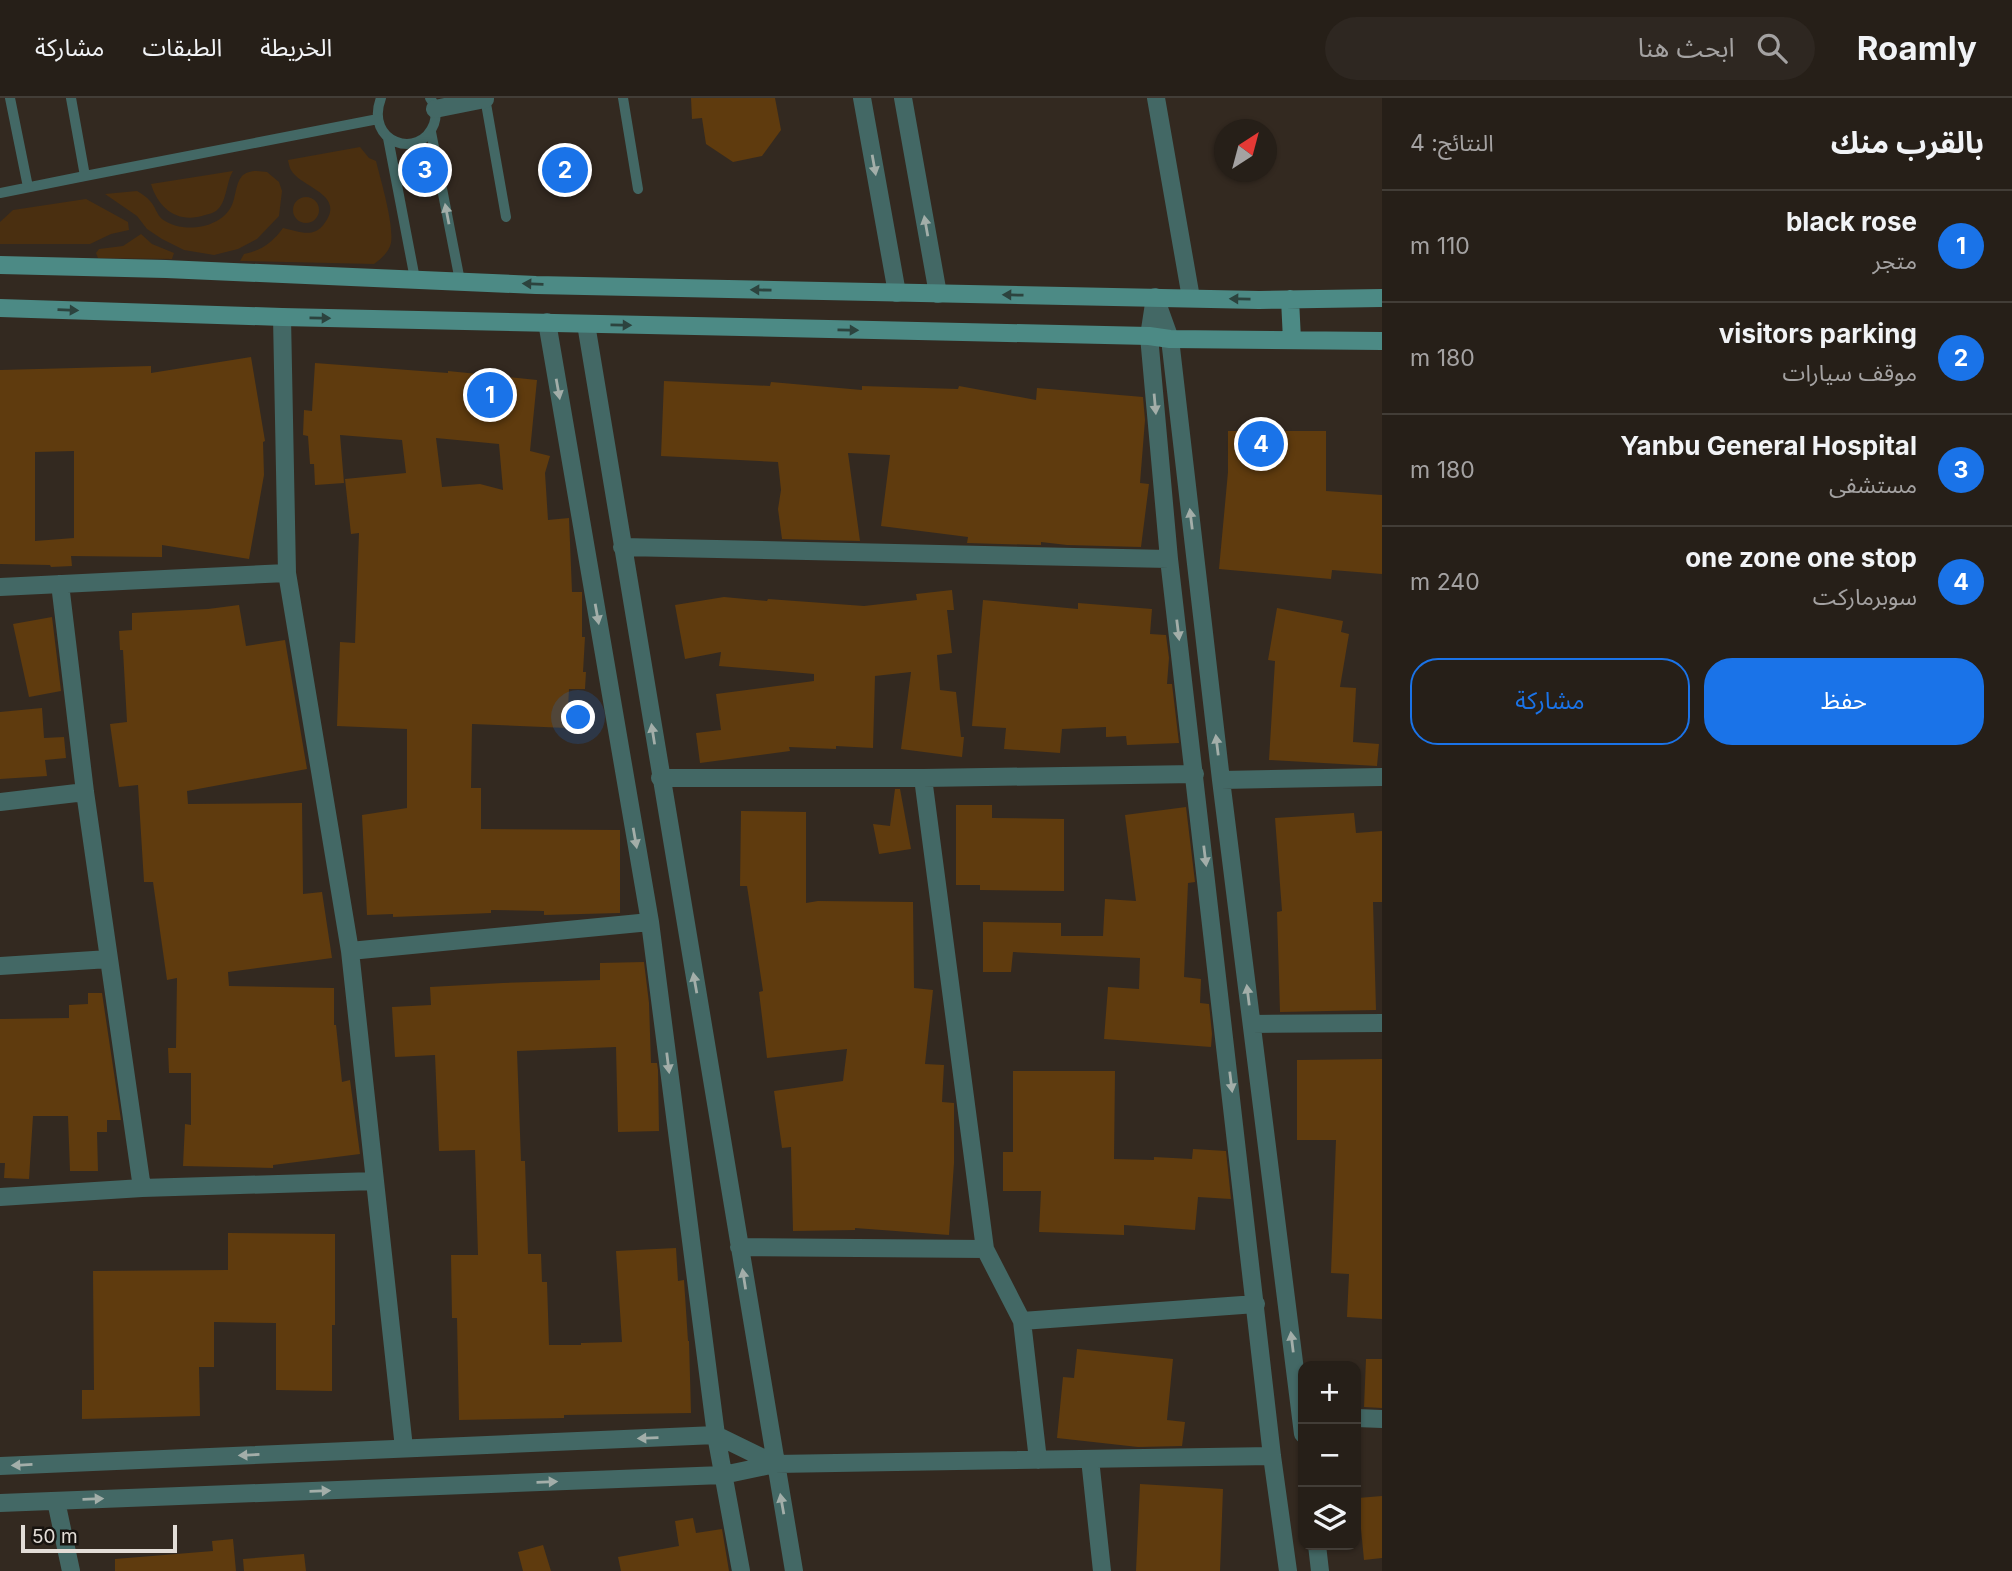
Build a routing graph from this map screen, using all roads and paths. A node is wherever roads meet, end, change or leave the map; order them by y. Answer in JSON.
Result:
{"nodes":[{"id":1,"x":10,"y":98,"type":"edge"},
{"id":2,"x":71,"y":98,"type":"edge"},
{"id":3,"x":381,"y":98,"type":"edge"},
{"id":4,"x":623,"y":98,"type":"edge"},
{"id":5,"x":862,"y":98,"type":"edge"},
{"id":6,"x":903,"y":98,"type":"edge"},
{"id":7,"x":1156,"y":98,"type":"edge"},
{"id":8,"x":485,"y":99,"type":"edge"},
{"id":9,"x":433,"y":104,"type":"edge"},
{"id":10,"x":377,"y":119,"type":"junction"},
{"id":11,"x":431,"y":132,"type":"junction"},
{"id":12,"x":388,"y":138,"type":"junction"},
{"id":13,"x":85,"y":176,"type":"junction"},
{"id":14,"x":28,"y":187,"type":"junction"},
{"id":15,"x":638,"y":189,"type":"dead end"},
{"id":16,"x":0,"y":193,"type":"edge"},
{"id":17,"x":506,"y":217,"type":"dead end"},
{"id":18,"x":0,"y":265,"type":"edge"},
{"id":19,"x":415,"y":279,"type":"junction"},
{"id":20,"x":460,"y":281,"type":"junction"},
{"id":21,"x":897,"y":293,"type":"junction"},
{"id":22,"x":938,"y":294,"type":"junction"},
{"id":23,"x":1155,"y":297,"type":"junction"},
{"id":24,"x":1382,"y":298,"type":"edge"},
{"id":25,"x":1191,"y":299,"type":"junction"},
{"id":26,"x":1290,"y":299,"type":"junction"},
{"id":27,"x":0,"y":308,"type":"edge"},
{"id":28,"x":282,"y":317,"type":"junction"},
{"id":29,"x":547,"y":322,"type":"junction"},
{"id":30,"x":586,"y":324,"type":"junction"},
{"id":31,"x":1149,"y":336,"type":"junction"},
{"id":32,"x":1170,"y":339,"type":"junction"},
{"id":33,"x":1293,"y":340,"type":"junction"},
{"id":34,"x":1382,"y":341,"type":"edge"},
{"id":35,"x":622,"y":547,"type":"junction"},
{"id":36,"x":1170,"y":559,"type":"junction"},
{"id":37,"x":288,"y":573,"type":"junction"},
{"id":38,"x":60,"y":584,"type":"junction"},
{"id":39,"x":0,"y":587,"type":"edge"},
{"id":40,"x":1195,"y":774,"type":"junction"},
{"id":41,"x":1382,"y":777,"type":"edge"},
{"id":42,"x":660,"y":778,"type":"junction"},
{"id":43,"x":923,"y":778,"type":"junction"},
{"id":44,"x":1221,"y":780,"type":"junction"},
{"id":45,"x":85,"y":792,"type":"junction"},
{"id":46,"x":0,"y":802,"type":"edge"},
{"id":47,"x":650,"y":922,"type":"junction"},
{"id":48,"x":350,"y":951,"type":"junction"},
{"id":49,"x":109,"y":959,"type":"junction"},
{"id":50,"x":0,"y":967,"type":"edge"},
{"id":51,"x":1382,"y":1023,"type":"edge"},
{"id":52,"x":1252,"y":1024,"type":"junction"},
{"id":53,"x":375,"y":1181,"type":"junction"},
{"id":54,"x":142,"y":1188,"type":"junction"},
{"id":55,"x":0,"y":1197,"type":"edge"},
{"id":56,"x":739,"y":1247,"type":"junction"},
{"id":57,"x":985,"y":1248,"type":"junction"},
{"id":58,"x":1256,"y":1304,"type":"junction"},
{"id":59,"x":1022,"y":1321,"type":"junction"},
{"id":60,"x":1298,"y":1383,"type":"edge"},
{"id":61,"x":1361,"y":1418,"type":"edge"},
{"id":62,"x":1382,"y":1419,"type":"edge"},
{"id":63,"x":716,"y":1435,"type":"junction"},
{"id":64,"x":404,"y":1448,"type":"junction"},
{"id":65,"x":1272,"y":1456,"type":"junction"},
{"id":66,"x":1090,"y":1459,"type":"junction"},
{"id":67,"x":1038,"y":1460,"type":"junction"},
{"id":68,"x":775,"y":1464,"type":"junction"},
{"id":69,"x":0,"y":1466,"type":"edge"},
{"id":70,"x":723,"y":1475,"type":"junction"},
{"id":71,"x":56,"y":1501,"type":"junction"},
{"id":72,"x":0,"y":1503,"type":"edge"},
{"id":73,"x":1318,"y":1550,"type":"edge"},
{"id":74,"x":71,"y":1571,"type":"edge"},
{"id":75,"x":741,"y":1571,"type":"edge"},
{"id":76,"x":793,"y":1571,"type":"edge"},
{"id":77,"x":1102,"y":1571,"type":"edge"},
{"id":78,"x":1287,"y":1571,"type":"edge"},
{"id":79,"x":1320,"y":1571,"type":"edge"}],
"edges":[{"from":1,"to":14,"type":"lane"},
{"from":2,"to":13,"type":"lane"},
{"from":3,"to":10,"type":"lane"},
{"from":4,"to":15,"type":"lane"},
{"from":5,"to":21,"type":"street","one_way":true},
{"from":22,"to":6,"type":"street","one_way":true},
{"from":7,"to":25,"type":"street"},
{"from":8,"to":9,"type":"street"},
{"from":8,"to":17,"type":"lane"},
{"from":9,"to":11,"type":"lane"},
{"from":10,"to":12,"type":"lane"},
{"from":10,"to":13,"type":"lane"},
{"from":11,"to":12,"type":"lane"},
{"from":20,"to":11,"type":"lane","one_way":true},
{"from":12,"to":19,"type":"lane"},
{"from":13,"to":14,"type":"lane"},
{"from":14,"to":16,"type":"lane"},
{"from":18,"to":19,"type":"main road"},
{"from":19,"to":20,"type":"main road"},
{"from":21,"to":20,"type":"main road","one_way":true},
{"from":21,"to":22,"type":"main road"},
{"from":23,"to":22,"type":"main road","one_way":true},
{"from":23,"to":25,"type":"main road"},
{"from":23,"to":31,"type":"street"},
{"from":23,"to":32,"type":"street"},
{"from":24,"to":26,"type":"main road"},
{"from":26,"to":25,"type":"main road","one_way":true},
{"from":26,"to":33,"type":"main road"},
{"from":27,"to":28,"type":"main road","one_way":true},
{"from":28,"to":29,"type":"main road","one_way":true},
{"from":28,"to":37,"type":"street"},
{"from":29,"to":30,"type":"main road"},
{"from":29,"to":47,"type":"street","one_way":true},
{"from":30,"to":31,"type":"main road","one_way":true},
{"from":30,"to":35,"type":"street"},
{"from":31,"to":32,"type":"main road"},
{"from":31,"to":36,"type":"street","one_way":true},
{"from":32,"to":33,"type":"main road"},
{"from":44,"to":32,"type":"street","one_way":true},
{"from":33,"to":34,"type":"main road"},
{"from":35,"to":36,"type":"street"},
{"from":42,"to":35,"type":"street","one_way":true},
{"from":36,"to":40,"type":"street","one_way":true},
{"from":37,"to":38,"type":"street"},
{"from":37,"to":48,"type":"street"},
{"from":38,"to":39,"type":"street"},
{"from":38,"to":45,"type":"street"},
{"from":40,"to":43,"type":"street"},
{"from":40,"to":58,"type":"street","one_way":true},
{"from":41,"to":44,"type":"street"},
{"from":42,"to":43,"type":"street"},
{"from":56,"to":42,"type":"street","one_way":true},
{"from":43,"to":57,"type":"street"},
{"from":52,"to":44,"type":"street","one_way":true},
{"from":45,"to":46,"type":"street"},
{"from":45,"to":49,"type":"street"},
{"from":47,"to":48,"type":"street"},
{"from":47,"to":63,"type":"street","one_way":true},
{"from":48,"to":53,"type":"street"},
{"from":49,"to":50,"type":"street"},
{"from":49,"to":54,"type":"street"},
{"from":51,"to":52,"type":"street"},
{"from":60,"to":52,"type":"street","one_way":true},
{"from":53,"to":54,"type":"street"},
{"from":53,"to":64,"type":"street"},
{"from":54,"to":55,"type":"street"},
{"from":56,"to":57,"type":"street"},
{"from":68,"to":56,"type":"street","one_way":true},
{"from":57,"to":59,"type":"street"},
{"from":58,"to":59,"type":"street"},
{"from":58,"to":65,"type":"street"},
{"from":59,"to":67,"type":"street"},
{"from":61,"to":62,"type":"street"},
{"from":63,"to":64,"type":"street","one_way":true},
{"from":63,"to":68,"type":"street"},
{"from":63,"to":70,"type":"street"},
{"from":64,"to":69,"type":"street","one_way":true},
{"from":65,"to":66,"type":"street"},
{"from":65,"to":78,"type":"street"},
{"from":66,"to":67,"type":"street"},
{"from":66,"to":77,"type":"street"},
{"from":67,"to":68,"type":"street"},
{"from":68,"to":70,"type":"street"},
{"from":76,"to":68,"type":"street","one_way":true},
{"from":71,"to":70,"type":"street","one_way":true},
{"from":70,"to":75,"type":"street"},
{"from":71,"to":72,"type":"street"},
{"from":71,"to":74,"type":"street"},
{"from":73,"to":79,"type":"street"}]}
